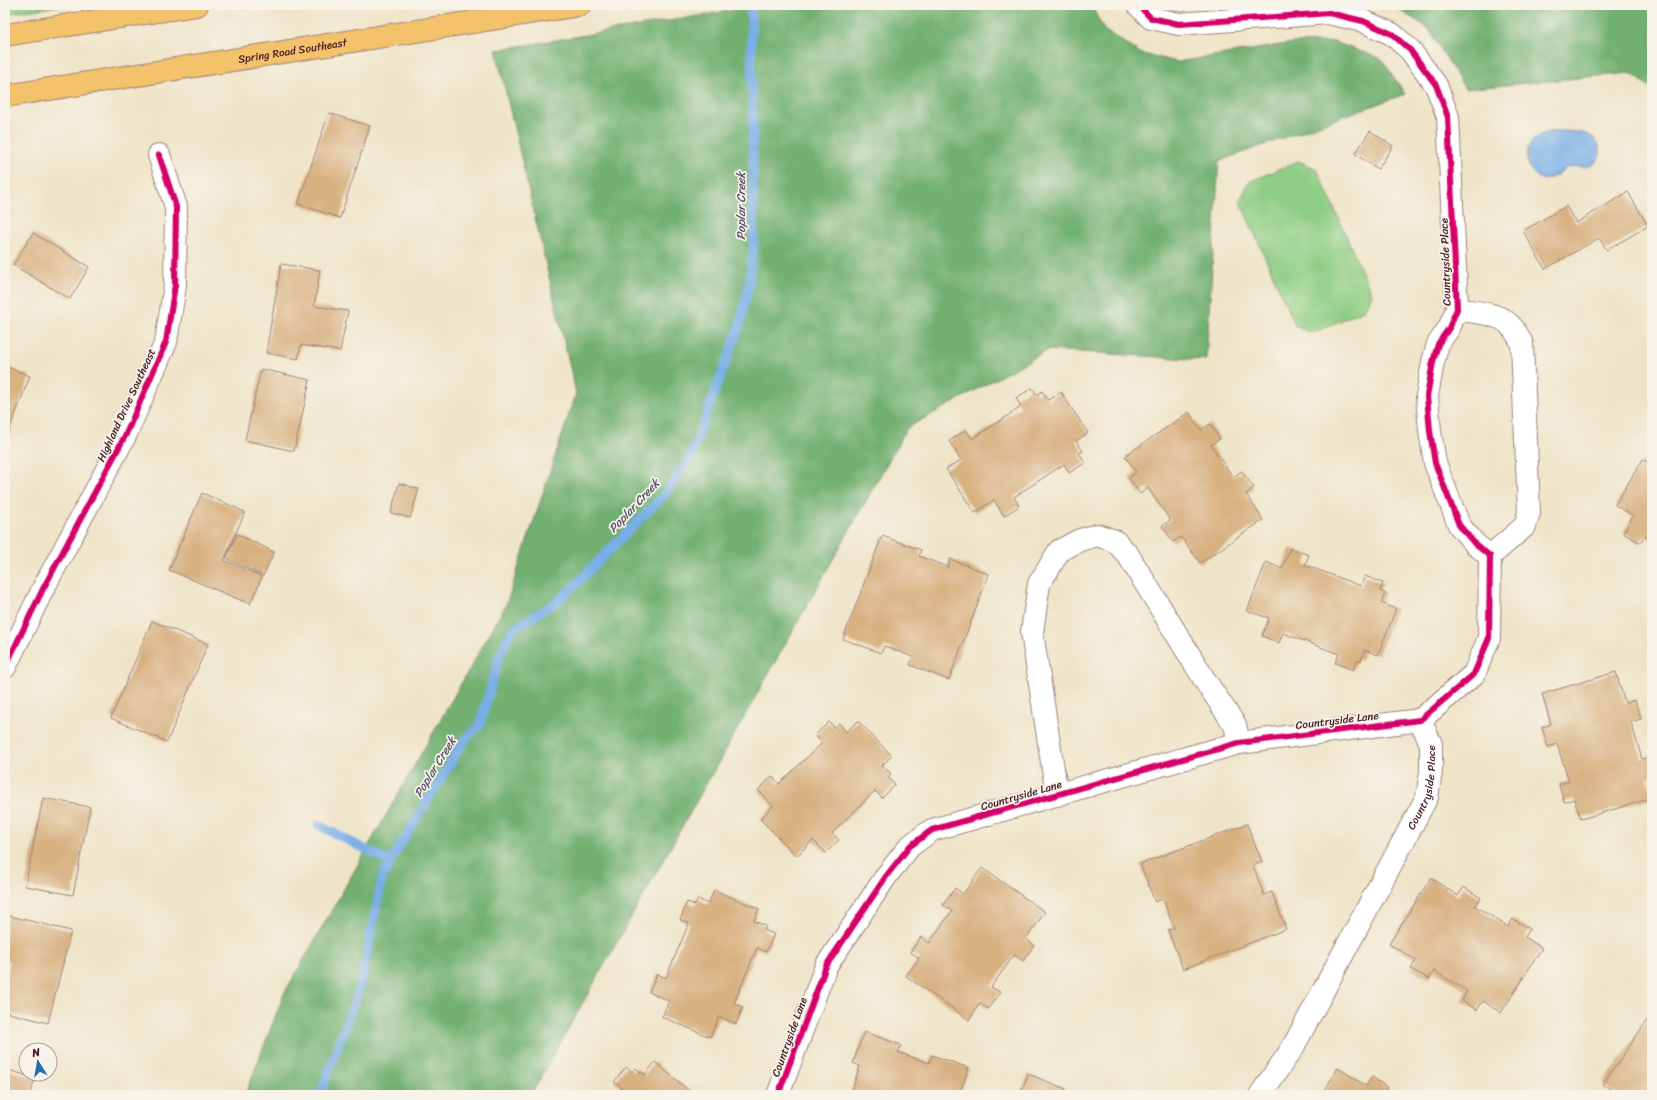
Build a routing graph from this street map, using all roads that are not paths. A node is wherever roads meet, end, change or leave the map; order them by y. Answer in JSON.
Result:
{"nodes":[{"id":1,"x":197,"y":5,"type":"edge"},
{"id":2,"x":580,"y":5,"type":"edge"},
{"id":3,"x":1138,"y":5,"type":"edge"},
{"id":4,"x":5,"y":36,"type":"edge"},
{"id":5,"x":5,"y":96,"type":"edge"},
{"id":6,"x":159,"y":155,"type":"dead end"},
{"id":7,"x":1457,"y":309,"type":"junction"},
{"id":8,"x":1490,"y":556,"type":"junction"},
{"id":9,"x":5,"y":667,"type":"edge"},
{"id":10,"x":1420,"y":720,"type":"junction"},
{"id":11,"x":1239,"y":743,"type":"junction"},
{"id":12,"x":1057,"y":795,"type":"junction"},
{"id":13,"x":778,"y":1095,"type":"edge"},
{"id":14,"x":1260,"y":1095,"type":"edge"}],
"edges":[{"from":1,"to":4,"type":"main road"},
{"from":2,"to":5,"type":"main road","name":"Spring Road Southeast"},
{"from":3,"to":7,"type":"street","name":"Countryside Place"},
{"from":6,"to":9,"type":"street","name":"Highland Drive Southeast"},
{"from":7,"to":8,"type":"street","name":"Countryside Place"},
{"from":7,"to":8,"type":"street"},
{"from":8,"to":10,"type":"street"},
{"from":10,"to":11,"type":"street","name":"Countryside Lane"},
{"from":10,"to":14,"type":"street","name":"Countryside Place"},
{"from":11,"to":12,"type":"street","name":"Countryside Lane"},
{"from":11,"to":12,"type":"street","name":"Countryside Lane"},
{"from":12,"to":13,"type":"street","name":"Countryside Lane"}]}
